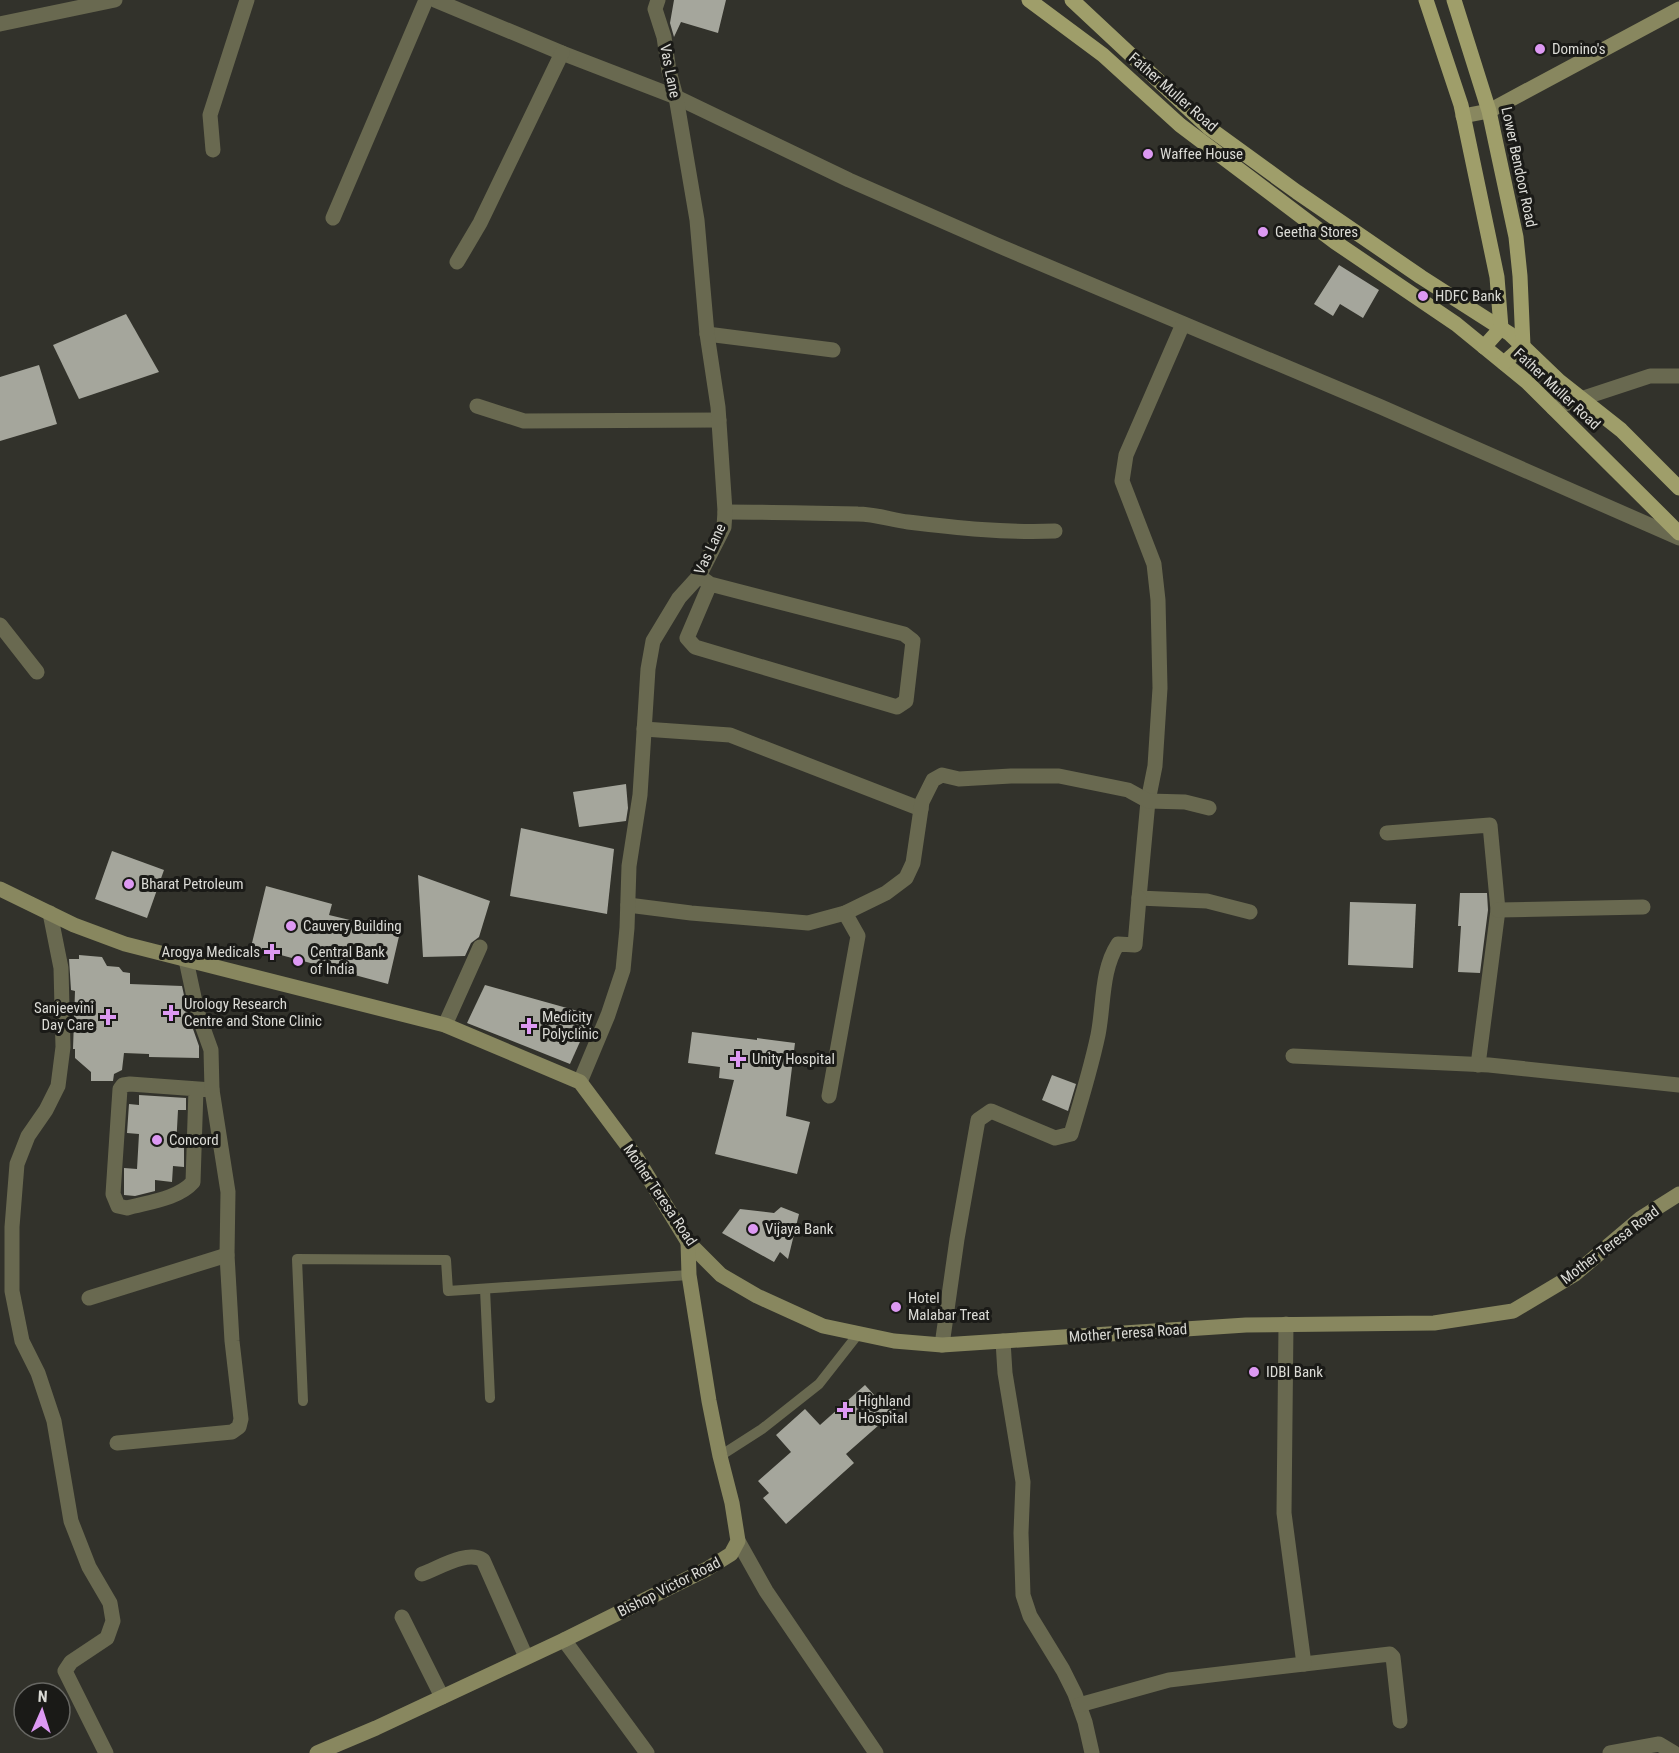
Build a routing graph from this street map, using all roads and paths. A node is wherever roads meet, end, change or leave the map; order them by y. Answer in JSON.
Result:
{"nodes":[{"id":1,"x":115,"y":0,"type":"edge"},
{"id":2,"x":247,"y":0,"type":"edge"},
{"id":3,"x":426,"y":0,"type":"edge"},
{"id":4,"x":435,"y":0,"type":"edge"},
{"id":5,"x":658,"y":0,"type":"edge"},
{"id":6,"x":1029,"y":0,"type":"edge"},
{"id":7,"x":1072,"y":0,"type":"edge"},
{"id":8,"x":1426,"y":0,"type":"edge"},
{"id":9,"x":1454,"y":0,"type":"edge"},
{"id":10,"x":1679,"y":9,"type":"edge"},
{"id":11,"x":0,"y":24,"type":"edge"},
{"id":12,"x":562,"y":53,"type":"junction"},
{"id":13,"x":676,"y":97,"type":"junction"},
{"id":14,"x":1489,"y":111,"type":"junction"},
{"id":15,"x":1463,"y":116,"type":"junction"},
{"id":16,"x":213,"y":150,"type":"dead end"},
{"id":17,"x":333,"y":218,"type":"dead end"},
{"id":18,"x":457,"y":262,"type":"dead end"},
{"id":19,"x":1183,"y":324,"type":"junction"},
{"id":20,"x":1501,"y":328,"type":"junction"},
{"id":21,"x":707,"y":334,"type":"junction"},
{"id":22,"x":1523,"y":346,"type":"junction"},
{"id":23,"x":1484,"y":347,"type":"junction"},
{"id":24,"x":833,"y":350,"type":"dead end"},
{"id":25,"x":1504,"y":363,"type":"junction"},
{"id":26,"x":1679,"y":376,"type":"edge"},
{"id":27,"x":1582,"y":399,"type":"junction"},
{"id":28,"x":477,"y":406,"type":"dead end"},
{"id":29,"x":1553,"y":408,"type":"junction"},
{"id":30,"x":719,"y":420,"type":"junction"},
{"id":31,"x":1679,"y":488,"type":"edge"},
{"id":32,"x":725,"y":512,"type":"junction"},
{"id":33,"x":1055,"y":531,"type":"dead end"},
{"id":34,"x":1679,"y":533,"type":"edge"},
{"id":35,"x":1679,"y":538,"type":"edge"},
{"id":36,"x":704,"y":580,"type":"junction"},
{"id":37,"x":0,"y":625,"type":"edge"},
{"id":38,"x":38,"y":672,"type":"dead end"},
{"id":39,"x":644,"y":729,"type":"junction"},
{"id":40,"x":1148,"y":801,"type":"junction"},
{"id":41,"x":1209,"y":808,"type":"dead end"},
{"id":42,"x":921,"y":809,"type":"junction"},
{"id":43,"x":1387,"y":833,"type":"dead end"},
{"id":44,"x":0,"y":889,"type":"edge"},
{"id":45,"x":1139,"y":898,"type":"junction"},
{"id":46,"x":628,"y":904,"type":"junction"},
{"id":47,"x":1643,"y":907,"type":"dead end"},
{"id":48,"x":1498,"y":910,"type":"junction"},
{"id":49,"x":1250,"y":912,"type":"dead end"},
{"id":50,"x":50,"y":913,"type":"junction"},
{"id":51,"x":845,"y":913,"type":"junction"},
{"id":52,"x":480,"y":947,"type":"dead end"},
{"id":53,"x":186,"y":960,"type":"junction"},
{"id":54,"x":445,"y":1025,"type":"junction"},
{"id":55,"x":1293,"y":1056,"type":"dead end"},
{"id":56,"x":1478,"y":1065,"type":"junction"},
{"id":57,"x":580,"y":1082,"type":"junction"},
{"id":58,"x":1679,"y":1085,"type":"edge"},
{"id":59,"x":196,"y":1089,"type":"junction"},
{"id":60,"x":212,"y":1090,"type":"junction"},
{"id":61,"x":829,"y":1096,"type":"dead end"},
{"id":62,"x":1679,"y":1194,"type":"edge"},
{"id":63,"x":688,"y":1242,"type":"junction"},
{"id":64,"x":227,"y":1255,"type":"junction"},
{"id":65,"x":689,"y":1275,"type":"junction"},
{"id":66,"x":485,"y":1289,"type":"junction"},
{"id":67,"x":89,"y":1298,"type":"dead end"},
{"id":68,"x":1286,"y":1324,"type":"junction"},
{"id":69,"x":859,"y":1334,"type":"junction"},
{"id":70,"x":1003,"y":1341,"type":"junction"},
{"id":71,"x":942,"y":1345,"type":"junction"},
{"id":72,"x":490,"y":1398,"type":"dead end"},
{"id":73,"x":303,"y":1401,"type":"dead end"},
{"id":74,"x":117,"y":1443,"type":"dead end"},
{"id":75,"x":720,"y":1456,"type":"junction"},
{"id":76,"x":738,"y":1541,"type":"junction"},
{"id":77,"x":422,"y":1574,"type":"dead end"},
{"id":78,"x":402,"y":1617,"type":"dead end"},
{"id":79,"x":564,"y":1640,"type":"junction"},
{"id":80,"x":526,"y":1657,"type":"junction"},
{"id":81,"x":1304,"y":1664,"type":"junction"},
{"id":82,"x":442,"y":1697,"type":"junction"},
{"id":83,"x":1079,"y":1705,"type":"junction"},
{"id":84,"x":1400,"y":1721,"type":"dead end"},
{"id":85,"x":106,"y":1753,"type":"edge"},
{"id":86,"x":317,"y":1753,"type":"edge"},
{"id":87,"x":646,"y":1753,"type":"edge"},
{"id":88,"x":876,"y":1753,"type":"edge"},
{"id":89,"x":1092,"y":1753,"type":"edge"},
{"id":90,"x":1610,"y":1753,"type":"edge"},
{"id":91,"x":1674,"y":1753,"type":"edge"}],
"edges":[{"from":1,"to":11,"type":"street"},
{"from":2,"to":16,"type":"street"},
{"from":3,"to":17,"type":"street"},
{"from":4,"to":12,"type":"street"},
{"from":5,"to":13,"type":"street","name":"Vas Lane"},
{"from":6,"to":23,"type":"main road","name":"Father Muller Road"},
{"from":7,"to":20,"type":"main road"},
{"from":8,"to":15,"type":"main road"},
{"from":9,"to":14,"type":"main road","name":"Lower Bendoor Road"},
{"from":10,"to":14,"type":"main road"},
{"from":12,"to":13,"type":"street"},
{"from":12,"to":18,"type":"street"},
{"from":13,"to":19,"type":"street"},
{"from":13,"to":21,"type":"street","name":"Vas Lane"},
{"from":14,"to":15,"type":"main road"},
{"from":14,"to":22,"type":"main road","name":"Lower Bendoor Road"},
{"from":15,"to":20,"type":"main road"},
{"from":19,"to":35,"type":"street"},
{"from":19,"to":40,"type":"street"},
{"from":20,"to":22,"type":"main road"},
{"from":20,"to":23,"type":"main road"},
{"from":21,"to":24,"type":"street"},
{"from":21,"to":30,"type":"street","name":"Vas Lane"},
{"from":22,"to":25,"type":"main road"},
{"from":22,"to":27,"type":"main road"},
{"from":23,"to":25,"type":"main road","name":"Father Muller Road"},
{"from":25,"to":29,"type":"main road","name":"Father Muller Road"},
{"from":26,"to":27,"type":"street"},
{"from":27,"to":29,"type":"street"},
{"from":27,"to":31,"type":"main road"},
{"from":28,"to":30,"type":"street"},
{"from":29,"to":34,"type":"main road","name":"Father Muller Road"},
{"from":30,"to":32,"type":"street","name":"Vas Lane"},
{"from":32,"to":33,"type":"street"},
{"from":32,"to":36,"type":"street","name":"Vas Lane"},
{"from":36,"to":36,"type":"street"},
{"from":36,"to":39,"type":"street","name":"Vas Lane"},
{"from":37,"to":38,"type":"street"},
{"from":39,"to":42,"type":"street"},
{"from":39,"to":46,"type":"street","name":"Vas Lane"},
{"from":40,"to":41,"type":"street"},
{"from":40,"to":42,"type":"street"},
{"from":40,"to":45,"type":"street"},
{"from":42,"to":51,"type":"street"},
{"from":43,"to":48,"type":"street"},
{"from":44,"to":50,"type":"main road"},
{"from":45,"to":49,"type":"street"},
{"from":45,"to":71,"type":"street"},
{"from":46,"to":51,"type":"street"},
{"from":46,"to":57,"type":"street","name":"Vas Lane"},
{"from":47,"to":48,"type":"street"},
{"from":48,"to":56,"type":"street"},
{"from":50,"to":53,"type":"main road"},
{"from":50,"to":85,"type":"street"},
{"from":51,"to":61,"type":"street"},
{"from":52,"to":54,"type":"street"},
{"from":53,"to":54,"type":"main road"},
{"from":53,"to":60,"type":"street"},
{"from":54,"to":57,"type":"main road"},
{"from":55,"to":56,"type":"street"},
{"from":56,"to":58,"type":"street"},
{"from":57,"to":63,"type":"main road","name":"Mother Teresa Road"},
{"from":59,"to":59,"type":"street"},
{"from":59,"to":60,"type":"street"},
{"from":60,"to":64,"type":"street"},
{"from":62,"to":68,"type":"main road","name":"Mother Teresa Road"},
{"from":63,"to":65,"type":"main road"},
{"from":63,"to":69,"type":"main road","name":"Mother Teresa Road"},
{"from":64,"to":67,"type":"street"},
{"from":64,"to":74,"type":"street"},
{"from":65,"to":66,"type":"lane"},
{"from":65,"to":75,"type":"main road"},
{"from":66,"to":72,"type":"lane"},
{"from":66,"to":73,"type":"lane"},
{"from":68,"to":70,"type":"main road","name":"Mother Teresa Road"},
{"from":68,"to":81,"type":"street"},
{"from":69,"to":71,"type":"main road","name":"Mother Teresa Road"},
{"from":69,"to":75,"type":"lane"},
{"from":70,"to":71,"type":"main road","name":"Mother Teresa Road"},
{"from":70,"to":83,"type":"street"},
{"from":75,"to":76,"type":"main road"},
{"from":76,"to":79,"type":"main road","name":"Bishop Victor Road"},
{"from":76,"to":88,"type":"street"},
{"from":77,"to":80,"type":"street"},
{"from":78,"to":82,"type":"street"},
{"from":79,"to":80,"type":"main road","name":"Bishop Victor Road"},
{"from":79,"to":87,"type":"street"},
{"from":80,"to":82,"type":"main road","name":"Bishop Victor Road"},
{"from":81,"to":83,"type":"street"},
{"from":81,"to":84,"type":"street"},
{"from":82,"to":86,"type":"main road","name":"Bishop Victor Road"},
{"from":83,"to":89,"type":"street"},
{"from":90,"to":91,"type":"street"}]}
